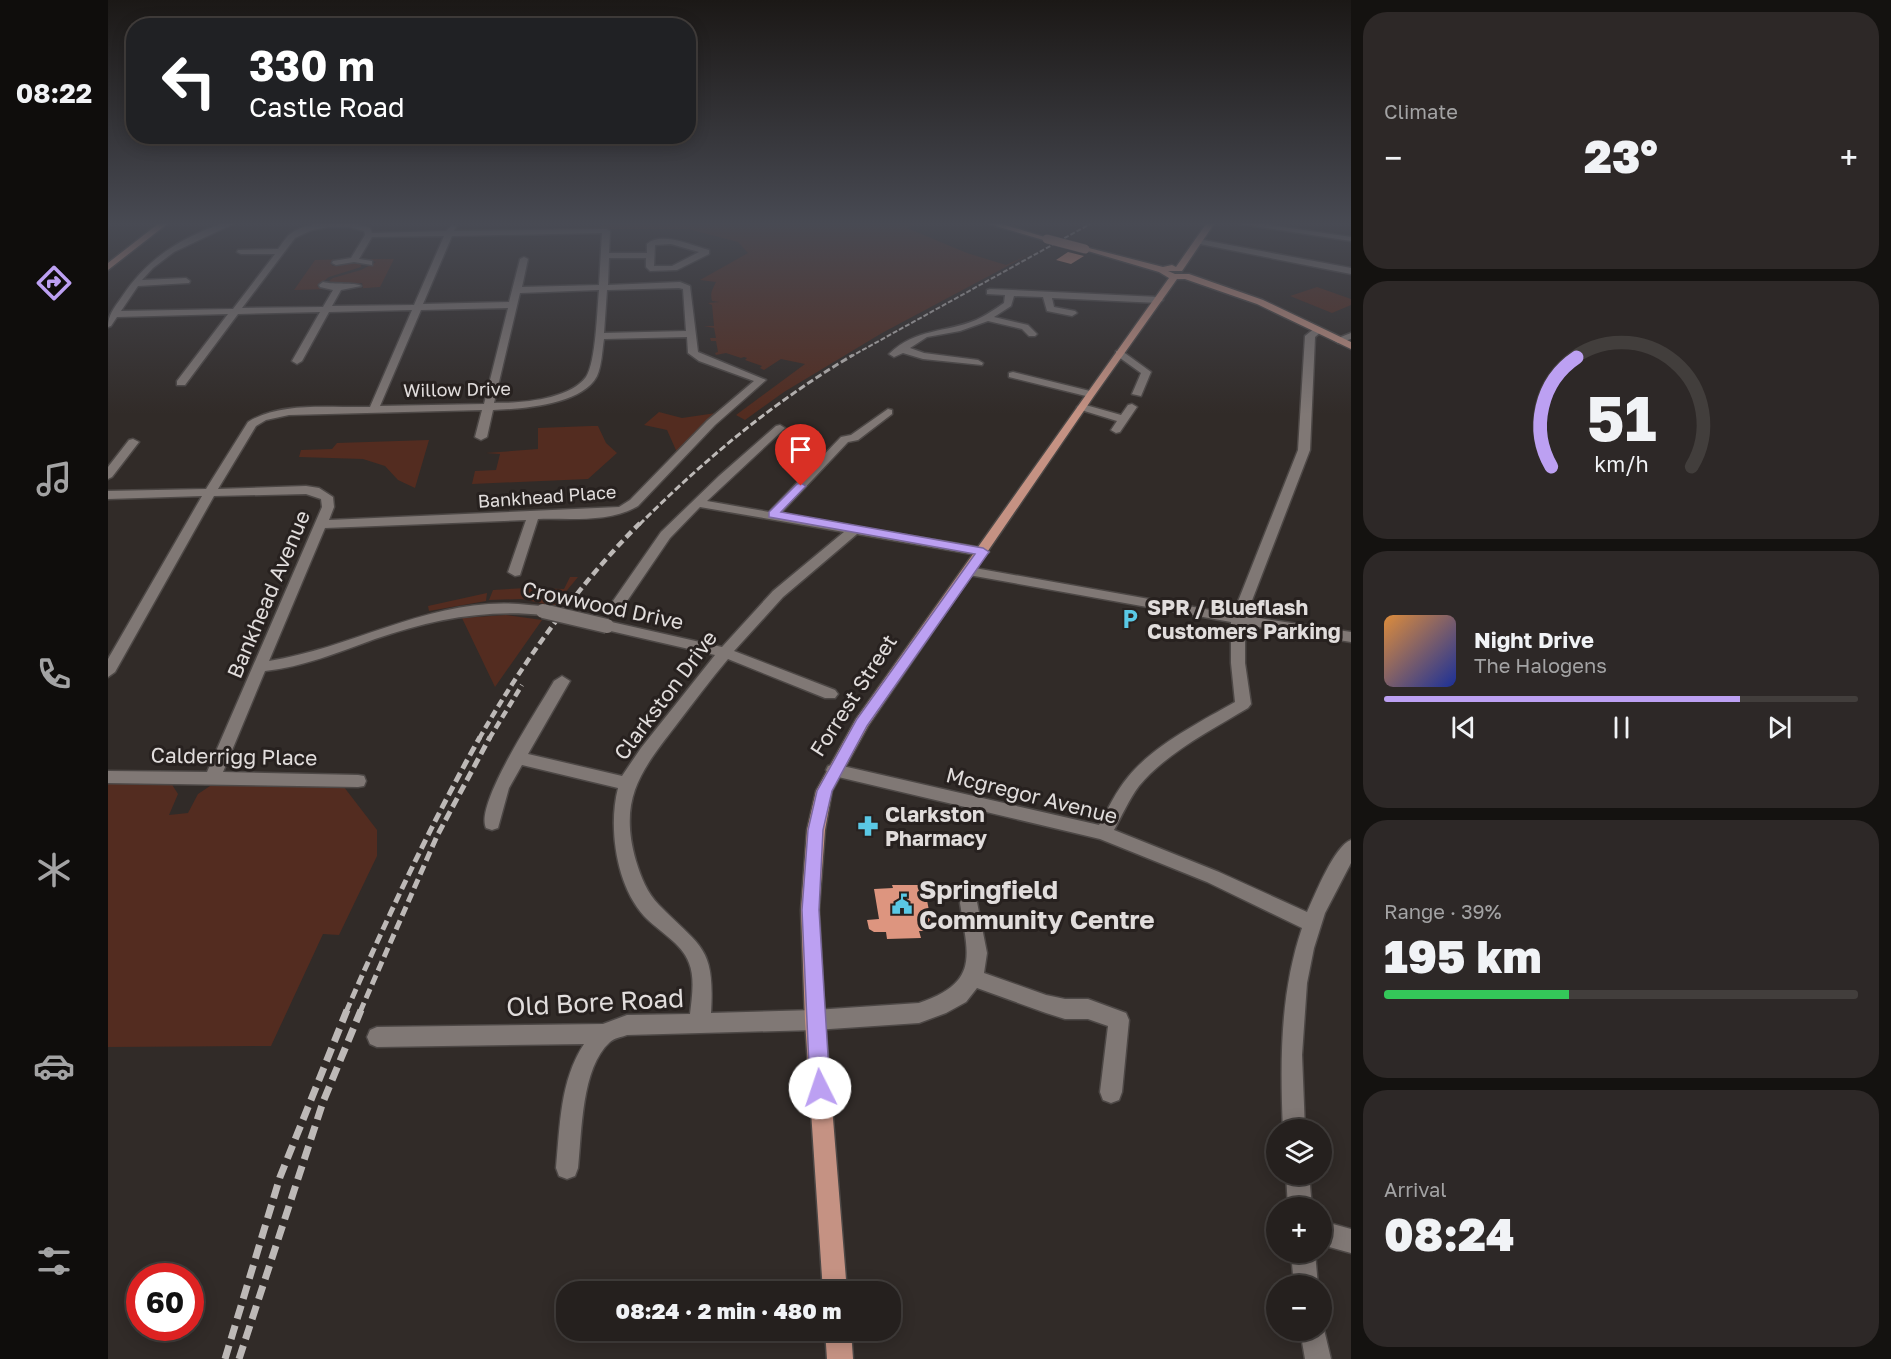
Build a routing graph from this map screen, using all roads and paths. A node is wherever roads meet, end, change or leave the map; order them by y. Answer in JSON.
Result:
{"nodes":[{"id":1,"x":134,"y":287,"type":"edge"},
{"id":2,"x":253,"y":287,"type":"edge"},
{"id":3,"x":344,"y":287,"type":"edge"},
{"id":4,"x":427,"y":287,"type":"edge"},
{"id":5,"x":591,"y":287,"type":"edge"},
{"id":6,"x":603,"y":287,"type":"edge"},
{"id":7,"x":686,"y":287,"type":"edge"},
{"id":8,"x":1167,"y":287,"type":"edge"},
{"id":9,"x":1218,"y":287,"type":"edge"},
{"id":10,"x":338,"y":288,"type":"joint"},
{"id":11,"x":517,"y":290,"type":"joint"},
{"id":12,"x":1042,"y":291,"type":"junction"},
{"id":13,"x":990,"y":292,"type":"dead end"},
{"id":14,"x":1010,"y":292,"type":"junction"},
{"id":15,"x":1159,"y":300,"type":"junction"},
{"id":16,"x":512,"y":305,"type":"junction"},
{"id":17,"x":419,"y":307,"type":"junction"},
{"id":18,"x":326,"y":309,"type":"junction"},
{"id":19,"x":235,"y":311,"type":"junction"},
{"id":20,"x":1071,"y":313,"type":"dead end"},
{"id":21,"x":115,"y":314,"type":"junction"},
{"id":22,"x":986,"y":317,"type":"junction"},
{"id":23,"x":108,"y":324,"type":"edge"},
{"id":24,"x":1031,"y":329,"type":"dead end"},
{"id":25,"x":1318,"y":330,"type":"junction"},
{"id":26,"x":690,"y":334,"type":"junction"},
{"id":27,"x":599,"y":336,"type":"junction"},
{"id":28,"x":1351,"y":336,"type":"edge"},
{"id":29,"x":1338,"y":339,"type":"junction"},
{"id":30,"x":1351,"y":346,"type":"edge"},
{"id":31,"x":1119,"y":353,"type":"junction"},
{"id":32,"x":297,"y":361,"type":"dead end"},
{"id":33,"x":978,"y":363,"type":"dead end"},
{"id":34,"x":1014,"y":375,"type":"dead end"},
{"id":35,"x":179,"y":380,"type":"dead end"},
{"id":36,"x":1137,"y":394,"type":"dead end"},
{"id":37,"x":1086,"y":401,"type":"junction"},
{"id":38,"x":1132,"y":407,"type":"dead end"},
{"id":39,"x":488,"y":408,"type":"junction"},
{"id":40,"x":374,"y":409,"type":"junction"},
{"id":41,"x":888,"y":412,"type":"dead end"},
{"id":42,"x":1124,"y":418,"type":"junction"},
{"id":43,"x":780,"y":428,"type":"dead end"},
{"id":44,"x":1116,"y":430,"type":"dead end"},
{"id":45,"x":481,"y":437,"type":"dead end"},
{"id":46,"x":134,"y":442,"type":"dead end"},
{"id":47,"x":108,"y":476,"type":"edge"},
{"id":48,"x":210,"y":492,"type":"junction"},
{"id":49,"x":108,"y":495,"type":"edge"},
{"id":50,"x":697,"y":503,"type":"junction"},
{"id":51,"x":773,"y":514,"type":"junction"},
{"id":52,"x":533,"y":516,"type":"junction"},
{"id":53,"x":320,"y":524,"type":"junction"},
{"id":54,"x":856,"y":529,"type":"junction"},
{"id":55,"x":983,"y":552,"type":"junction"},
{"id":56,"x":969,"y":571,"type":"junction"},
{"id":57,"x":515,"y":572,"type":"dead end"},
{"id":58,"x":620,"y":601,"type":"dead end"},
{"id":59,"x":1238,"y":620,"type":"junction"},
{"id":60,"x":1351,"y":637,"type":"edge"},
{"id":61,"x":724,"y":652,"type":"junction"},
{"id":62,"x":259,"y":668,"type":"junction"},
{"id":63,"x":108,"y":672,"type":"edge"},
{"id":64,"x":562,"y":681,"type":"dead end"},
{"id":65,"x":830,"y":694,"type":"dead end"},
{"id":66,"x":519,"y":758,"type":"junction"},
{"id":67,"x":834,"y":770,"type":"junction"},
{"id":68,"x":108,"y":777,"type":"edge"},
{"id":69,"x":213,"y":777,"type":"junction"},
{"id":70,"x":358,"y":781,"type":"dead end"},
{"id":71,"x":627,"y":784,"type":"junction"},
{"id":72,"x":492,"y":823,"type":"dead end"},
{"id":73,"x":1103,"y":833,"type":"junction"},
{"id":74,"x":1351,"y":848,"type":"edge"},
{"id":75,"x":969,"y":903,"type":"dead end"},
{"id":76,"x":1311,"y":923,"type":"junction"},
{"id":77,"x":973,"y":978,"type":"junction"},
{"id":78,"x":815,"y":1020,"type":"junction"},
{"id":79,"x":700,"y":1023,"type":"junction"},
{"id":80,"x":603,"y":1034,"type":"junction"},
{"id":81,"x":377,"y":1037,"type":"dead end"},
{"id":82,"x":1110,"y":1092,"type":"dead end"},
{"id":83,"x":1293,"y":1119,"type":"edge"},
{"id":84,"x":567,"y":1168,"type":"dead end"},
{"id":85,"x":1332,"y":1236,"type":"edge"},
{"id":86,"x":1351,"y":1241,"type":"edge"},
{"id":87,"x":834,"y":1281,"type":"edge"},
{"id":88,"x":839,"y":1341,"type":"edge"},
{"id":89,"x":1315,"y":1341,"type":"edge"},
{"id":90,"x":840,"y":1359,"type":"edge"},
{"id":91,"x":1318,"y":1359,"type":"edge"}],
"edges":[{"from":1,"to":21,"type":"street"},
{"from":2,"to":19,"type":"street"},
{"from":3,"to":10,"type":"street"},
{"from":4,"to":17,"type":"street"},
{"from":5,"to":11,"type":"street"},
{"from":6,"to":27,"type":"street","name":"Willow Drive"},
{"from":7,"to":26,"type":"street"},
{"from":8,"to":15,"type":"main road","name":"Forrest Street"},
{"from":9,"to":25,"type":"main road"},
{"from":10,"to":18,"type":"street"},
{"from":11,"to":16,"type":"street"},
{"from":12,"to":14,"type":"street"},
{"from":12,"to":15,"type":"street"},
{"from":12,"to":20,"type":"street"},
{"from":13,"to":14,"type":"street"},
{"from":14,"to":22,"type":"street"},
{"from":15,"to":31,"type":"main road","name":"Forrest Street"},
{"from":16,"to":17,"type":"street"},
{"from":16,"to":39,"type":"street"},
{"from":17,"to":18,"type":"street"},
{"from":17,"to":40,"type":"street"},
{"from":18,"to":19,"type":"street"},
{"from":18,"to":32,"type":"street"},
{"from":19,"to":21,"type":"street"},
{"from":19,"to":35,"type":"street"},
{"from":21,"to":23,"type":"street"},
{"from":22,"to":24,"type":"street"},
{"from":22,"to":33,"type":"street"},
{"from":25,"to":29,"type":"main road"},
{"from":25,"to":59,"type":"street"},
{"from":26,"to":27,"type":"street"},
{"from":26,"to":52,"type":"street","name":"Bankhead Place"},
{"from":27,"to":39,"type":"street","name":"Willow Drive"},
{"from":28,"to":29,"type":"street"},
{"from":29,"to":30,"type":"main road"},
{"from":31,"to":36,"type":"street"},
{"from":31,"to":37,"type":"main road","name":"Forrest Street"},
{"from":34,"to":37,"type":"street"},
{"from":37,"to":42,"type":"street"},
{"from":37,"to":55,"type":"main road","name":"Forrest Street"},
{"from":38,"to":42,"type":"street"},
{"from":39,"to":40,"type":"street","name":"Willow Drive"},
{"from":39,"to":45,"type":"street"},
{"from":40,"to":48,"type":"street","name":"Willow Drive"},
{"from":41,"to":51,"type":"street"},
{"from":42,"to":44,"type":"street"},
{"from":43,"to":50,"type":"street"},
{"from":46,"to":47,"type":"street"},
{"from":48,"to":49,"type":"street","name":"Bankhead Avenue"},
{"from":48,"to":53,"type":"street","name":"Bankhead Avenue"},
{"from":48,"to":63,"type":"street","name":"Willow Drive"},
{"from":50,"to":51,"type":"street"},
{"from":50,"to":58,"type":"street"},
{"from":51,"to":54,"type":"street"},
{"from":52,"to":53,"type":"street","name":"Bankhead Place"},
{"from":52,"to":57,"type":"street"},
{"from":53,"to":62,"type":"street","name":"Bankhead Avenue"},
{"from":54,"to":55,"type":"street"},
{"from":54,"to":61,"type":"street","name":"Clarkston Drive"},
{"from":55,"to":56,"type":"main road","name":"Forrest Street"},
{"from":56,"to":59,"type":"street"},
{"from":56,"to":67,"type":"main road","name":"Forrest Street"},
{"from":59,"to":60,"type":"street"},
{"from":59,"to":73,"type":"street"},
{"from":61,"to":62,"type":"street","name":"Crowwood Drive","bridge":true},
{"from":61,"to":65,"type":"street","name":"Crowwood Drive"},
{"from":61,"to":71,"type":"street","name":"Clarkston Drive"},
{"from":62,"to":69,"type":"street","name":"Bankhead Avenue"},
{"from":64,"to":66,"type":"street"},
{"from":66,"to":71,"type":"street"},
{"from":66,"to":72,"type":"street"},
{"from":67,"to":73,"type":"street","name":"Mcgregor Avenue"},
{"from":67,"to":78,"type":"main road","name":"Forrest Street"},
{"from":68,"to":69,"type":"street","name":"Calderrigg Place"},
{"from":69,"to":70,"type":"street","name":"Calderrigg Place"},
{"from":71,"to":79,"type":"street","name":"Clarkston Drive"},
{"from":73,"to":76,"type":"street","name":"Mcgregor Avenue"},
{"from":74,"to":76,"type":"street"},
{"from":75,"to":77,"type":"street"},
{"from":76,"to":83,"type":"street"},
{"from":77,"to":78,"type":"street","name":"Old Bore Road"},
{"from":77,"to":82,"type":"street"},
{"from":78,"to":79,"type":"street","name":"Old Bore Road"},
{"from":78,"to":87,"type":"main road","name":"Forrest Street"},
{"from":79,"to":80,"type":"street","name":"Old Bore Road"},
{"from":80,"to":81,"type":"street","name":"Old Bore Road"},
{"from":80,"to":84,"type":"street"},
{"from":85,"to":86,"type":"street"},
{"from":88,"to":90,"type":"main road"},
{"from":89,"to":91,"type":"street"}]}
